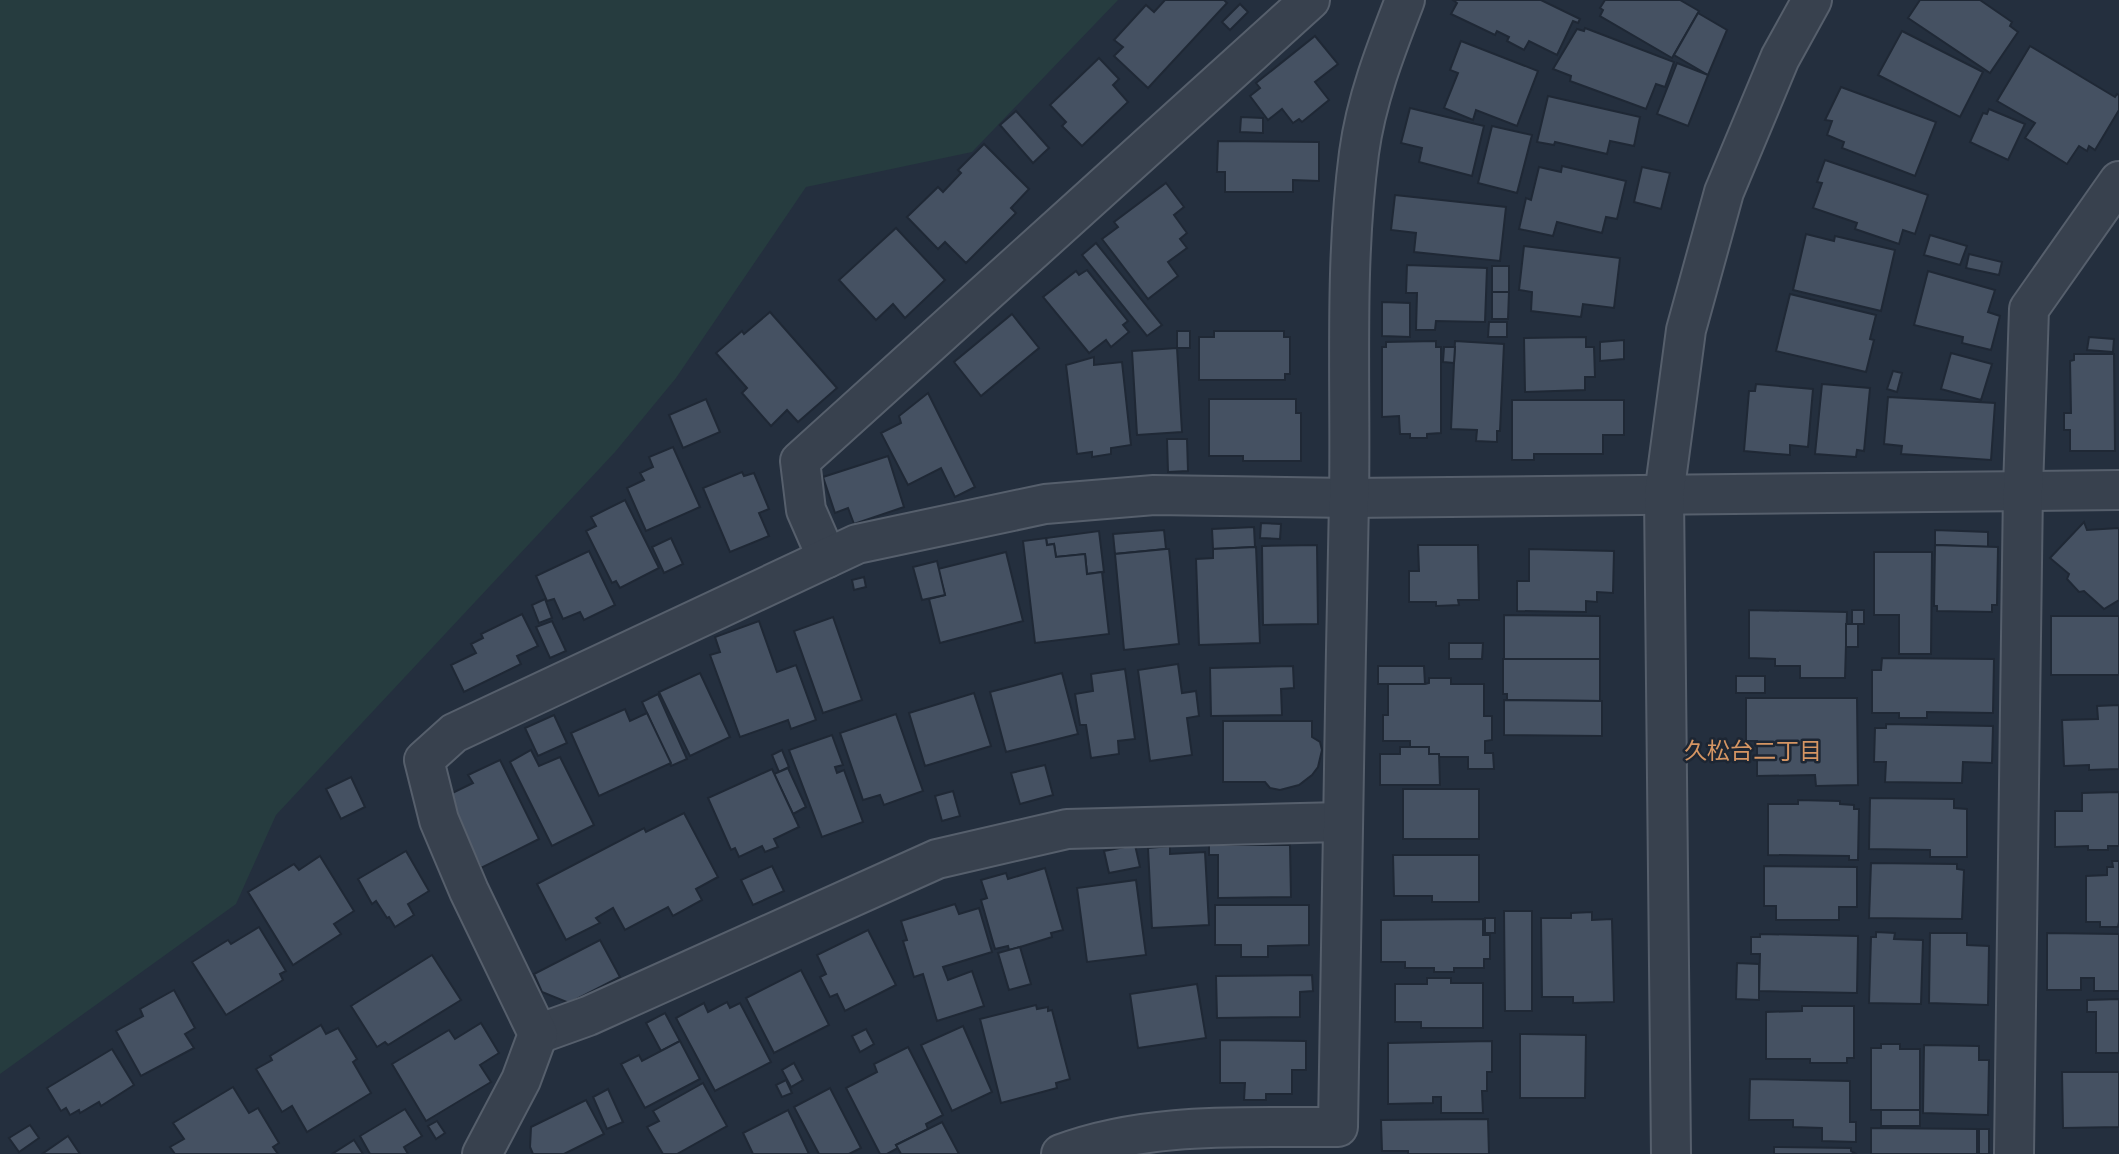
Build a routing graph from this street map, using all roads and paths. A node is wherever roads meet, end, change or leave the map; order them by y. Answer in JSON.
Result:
{"nodes":[{"id":1,"x":1310,"y":0,"type":"edge"},
{"id":2,"x":1405,"y":0,"type":"edge"},
{"id":3,"x":1812,"y":0,"type":"edge"},
{"id":4,"x":2119,"y":181,"type":"edge"},
{"id":5,"x":2023,"y":489,"type":"junction"},
{"id":6,"x":2119,"y":490,"type":"edge"},
{"id":7,"x":1664,"y":495,"type":"junction"},
{"id":8,"x":1349,"y":498,"type":"junction"},
{"id":9,"x":827,"y":558,"type":"junction"},
{"id":10,"x":1341,"y":822,"type":"junction"},
{"id":11,"x":538,"y":1034,"type":"junction"},
{"id":12,"x":482,"y":1154,"type":"edge"},
{"id":13,"x":1061,"y":1154,"type":"edge"},
{"id":14,"x":1671,"y":1154,"type":"edge"},
{"id":15,"x":2014,"y":1154,"type":"edge"}],
"edges":[{"from":1,"to":9,"type":"street"},
{"from":2,"to":8,"type":"street"},
{"from":3,"to":7,"type":"street"},
{"from":4,"to":5,"type":"street"},
{"from":5,"to":6,"type":"street"},
{"from":5,"to":7,"type":"street"},
{"from":5,"to":15,"type":"street"},
{"from":7,"to":8,"type":"street"},
{"from":7,"to":14,"type":"street"},
{"from":8,"to":9,"type":"street"},
{"from":8,"to":10,"type":"street"},
{"from":9,"to":11,"type":"street"},
{"from":10,"to":11,"type":"street"},
{"from":10,"to":13,"type":"street"},
{"from":11,"to":12,"type":"street"}]}
